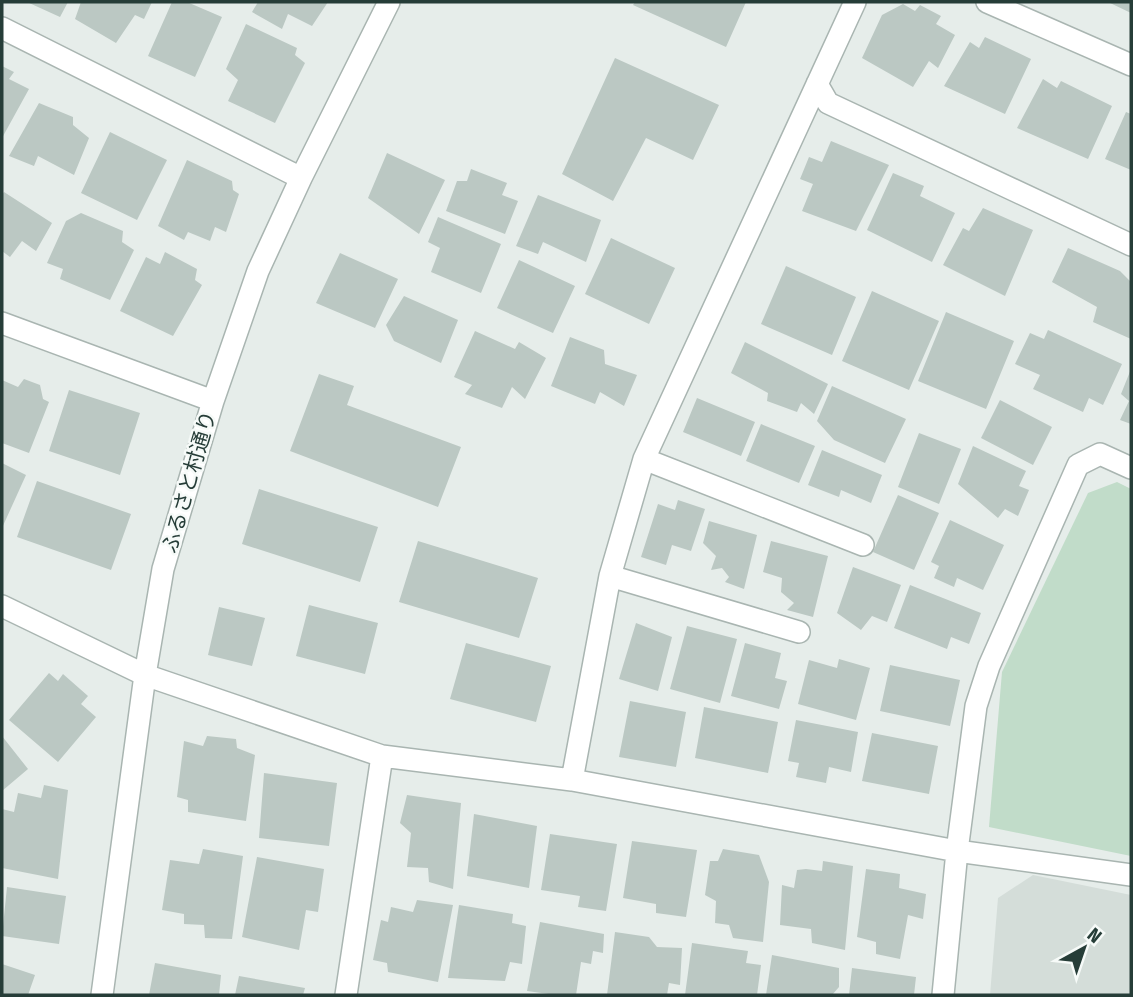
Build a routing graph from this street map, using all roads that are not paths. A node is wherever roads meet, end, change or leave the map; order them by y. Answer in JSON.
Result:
{"nodes":[{"id":1,"x":389,"y":2,"type":"edge"},
{"id":2,"x":855,"y":2,"type":"edge"},
{"id":3,"x":987,"y":2,"type":"edge"},
{"id":4,"x":2,"y":28,"type":"edge"},
{"id":5,"x":1131,"y":65,"type":"edge"},
{"id":6,"x":817,"y":84,"type":"junction"},
{"id":7,"x":300,"y":178,"type":"junction"},
{"id":8,"x":1131,"y":246,"type":"edge"},
{"id":9,"x":2,"y":323,"type":"edge"},
{"id":10,"x":213,"y":401,"type":"junction"},
{"id":11,"x":644,"y":459,"type":"junction"},
{"id":12,"x":1131,"y":468,"type":"edge"},
{"id":13,"x":863,"y":545,"type":"dead end"},
{"id":14,"x":610,"y":576,"type":"junction"},
{"id":15,"x":2,"y":606,"type":"edge"},
{"id":16,"x":799,"y":632,"type":"dead end"},
{"id":17,"x":145,"y":675,"type":"junction"},
{"id":18,"x":382,"y":756,"type":"junction"},
{"id":19,"x":572,"y":780,"type":"junction"},
{"id":20,"x":957,"y":850,"type":"junction"},
{"id":21,"x":1131,"y":875,"type":"edge"},
{"id":22,"x":102,"y":995,"type":"edge"},
{"id":23,"x":346,"y":995,"type":"edge"},
{"id":24,"x":943,"y":995,"type":"edge"}],
"edges":[{"from":1,"to":7,"type":"street","name":"ふるさと村通り"},
{"from":2,"to":6,"type":"street"},
{"from":3,"to":5,"type":"street"},
{"from":4,"to":7,"type":"street"},
{"from":6,"to":8,"type":"street"},
{"from":6,"to":11,"type":"street"},
{"from":7,"to":10,"type":"street","name":"ふるさと村通り"},
{"from":9,"to":10,"type":"street"},
{"from":10,"to":17,"type":"street","name":"ふるさと村通り"},
{"from":11,"to":13,"type":"street"},
{"from":11,"to":14,"type":"street"},
{"from":12,"to":20,"type":"street"},
{"from":14,"to":16,"type":"street"},
{"from":14,"to":19,"type":"street"},
{"from":15,"to":17,"type":"street"},
{"from":17,"to":18,"type":"street"},
{"from":17,"to":22,"type":"street","name":"ふるさと村通り"},
{"from":18,"to":19,"type":"street"},
{"from":18,"to":23,"type":"street"},
{"from":19,"to":20,"type":"street"},
{"from":20,"to":21,"type":"street"},
{"from":20,"to":24,"type":"street"}]}
